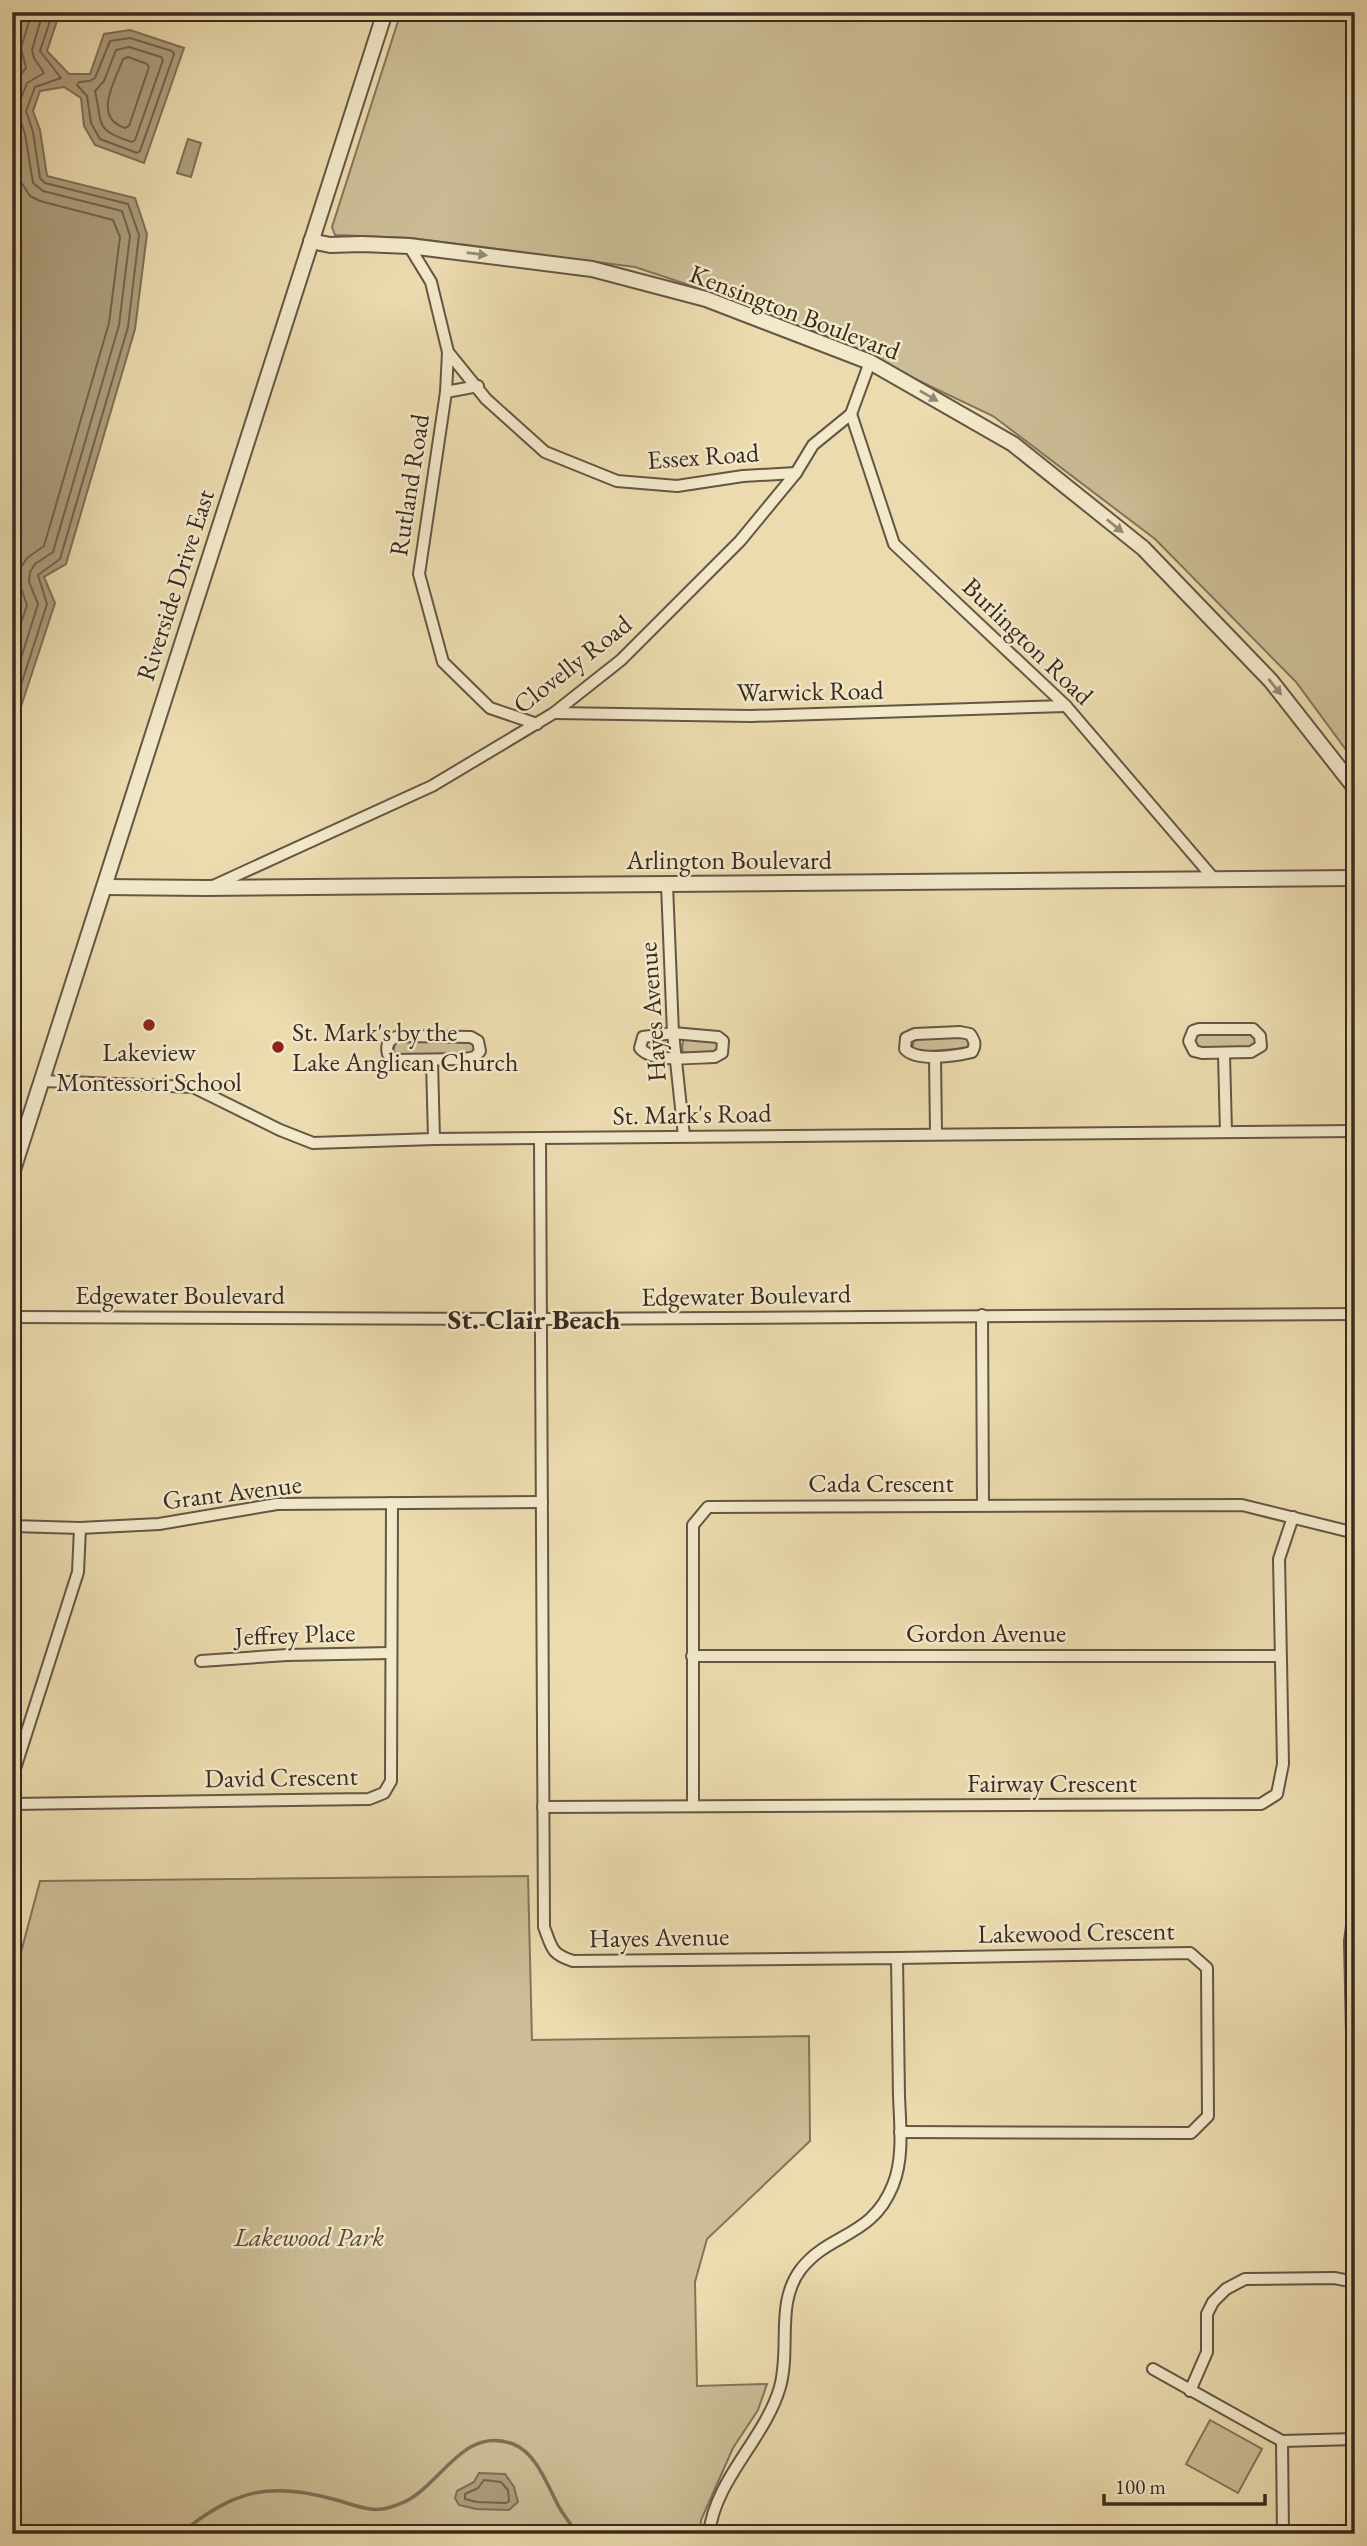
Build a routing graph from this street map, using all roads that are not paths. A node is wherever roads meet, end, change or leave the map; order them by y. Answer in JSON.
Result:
{"nodes":[{"id":1,"x":385,"y":12,"type":"edge"},
{"id":2,"x":311,"y":241,"type":"junction"},
{"id":3,"x":409,"y":246,"type":"junction"},
{"id":4,"x":448,"y":352,"type":"junction"},
{"id":5,"x":870,"y":362,"type":"junction"},
{"id":6,"x":478,"y":386,"type":"junction"},
{"id":7,"x":446,"y":392,"type":"junction"},
{"id":8,"x":852,"y":414,"type":"junction"},
{"id":9,"x":796,"y":473,"type":"junction"},
{"id":10,"x":1066,"y":706,"type":"junction"},
{"id":11,"x":554,"y":713,"type":"junction"},
{"id":12,"x":537,"y":724,"type":"junction"},
{"id":13,"x":1355,"y":788,"type":"edge"},
{"id":14,"x":1355,"y":878,"type":"edge"},
{"id":15,"x":1215,"y":880,"type":"junction"},
{"id":16,"x":667,"y":885,"type":"junction"},
{"id":17,"x":104,"y":887,"type":"junction"},
{"id":18,"x":206,"y":888,"type":"junction"},
{"id":19,"x":673,"y":1032,"type":"junction"},
{"id":20,"x":1224,"y":1055,"type":"junction"},
{"id":21,"x":935,"y":1057,"type":"junction"},
{"id":22,"x":677,"y":1058,"type":"junction"},
{"id":23,"x":432,"y":1061,"type":"junction"},
{"id":24,"x":43,"y":1081,"type":"junction"},
{"id":25,"x":1355,"y":1131,"type":"edge"},
{"id":26,"x":1226,"y":1132,"type":"junction"},
{"id":27,"x":936,"y":1134,"type":"junction"},
{"id":28,"x":684,"y":1136,"type":"junction"},
{"id":29,"x":434,"y":1139,"type":"junction"},
{"id":30,"x":540,"y":1139,"type":"junction"},
{"id":31,"x":12,"y":1173,"type":"edge"},
{"id":32,"x":1355,"y":1314,"type":"edge"},
{"id":33,"x":982,"y":1315,"type":"junction"},
{"id":34,"x":12,"y":1317,"type":"edge"},
{"id":35,"x":540,"y":1320,"type":"junction"},
{"id":36,"x":541,"y":1502,"type":"junction"},
{"id":37,"x":392,"y":1503,"type":"junction"},
{"id":38,"x":983,"y":1505,"type":"junction"},
{"id":39,"x":1293,"y":1517,"type":"junction"},
{"id":40,"x":12,"y":1526,"type":"edge"},
{"id":41,"x":80,"y":1528,"type":"junction"},
{"id":42,"x":1355,"y":1533,"type":"edge"},
{"id":43,"x":391,"y":1653,"type":"junction"},
{"id":44,"x":692,"y":1656,"type":"junction"},
{"id":45,"x":1280,"y":1656,"type":"junction"},
{"id":46,"x":201,"y":1661,"type":"dead end"},
{"id":47,"x":12,"y":1778,"type":"edge"},
{"id":48,"x":12,"y":1804,"type":"edge"},
{"id":49,"x":693,"y":1805,"type":"junction"},
{"id":50,"x":543,"y":1807,"type":"junction"},
{"id":51,"x":1355,"y":1904,"type":"edge"},
{"id":52,"x":897,"y":1958,"type":"junction"},
{"id":53,"x":900,"y":2132,"type":"junction"},
{"id":54,"x":1355,"y":2171,"type":"edge"},
{"id":55,"x":1355,"y":2282,"type":"edge"},
{"id":56,"x":1153,"y":2369,"type":"dead end"},
{"id":57,"x":1191,"y":2390,"type":"junction"},
{"id":58,"x":1355,"y":2439,"type":"edge"},
{"id":59,"x":1282,"y":2441,"type":"junction"},
{"id":60,"x":709,"y":2534,"type":"edge"},
{"id":61,"x":1283,"y":2534,"type":"edge"}],
"edges":[{"from":1,"to":2,"type":"street","name":"Riverside Drive East"},
{"from":2,"to":3,"type":"street","name":"Kensington Boulevard"},
{"from":2,"to":17,"type":"street","name":"Riverside Drive East"},
{"from":3,"to":4,"type":"street","name":"Rutland Road"},
{"from":3,"to":5,"type":"street","name":"Kensington Boulevard","one_way":true},
{"from":4,"to":6,"type":"street","name":"Essex Road"},
{"from":4,"to":7,"type":"street","name":"Rutland Road"},
{"from":5,"to":8,"type":"street"},
{"from":5,"to":13,"type":"street","name":"Kensington Boulevard","one_way":true},
{"from":6,"to":7,"type":"street"},
{"from":6,"to":9,"type":"street","name":"Essex Road"},
{"from":7,"to":12,"type":"street","name":"Rutland Road"},
{"from":8,"to":9,"type":"street","name":"Clovelly Road"},
{"from":8,"to":10,"type":"street","name":"Burlington Road"},
{"from":9,"to":11,"type":"street","name":"Clovelly Road"},
{"from":10,"to":11,"type":"street","name":"Warwick Road"},
{"from":10,"to":15,"type":"street","name":"Burlington Road"},
{"from":11,"to":12,"type":"street","name":"Clovelly Road"},
{"from":12,"to":18,"type":"street","name":"Clovelly Road"},
{"from":14,"to":15,"type":"street","name":"Arlington Boulevard"},
{"from":15,"to":16,"type":"street","name":"Arlington Boulevard"},
{"from":16,"to":18,"type":"street","name":"Arlington Boulevard"},
{"from":16,"to":19,"type":"street","name":"Hayes Avenue"},
{"from":17,"to":18,"type":"street","name":"Arlington Boulevard"},
{"from":17,"to":24,"type":"street","name":"Riverside Drive East"},
{"from":19,"to":22,"type":"street","name":"Hayes Avenue"},
{"from":19,"to":22,"type":"street"},
{"from":19,"to":22,"type":"street"},
{"from":20,"to":20,"type":"street"},
{"from":20,"to":26,"type":"street"},
{"from":21,"to":21,"type":"street"},
{"from":21,"to":27,"type":"street"},
{"from":22,"to":28,"type":"street","name":"Hayes Avenue"},
{"from":23,"to":23,"type":"street"},
{"from":23,"to":29,"type":"street"},
{"from":24,"to":29,"type":"street","name":"St. Mark's Road"},
{"from":24,"to":31,"type":"street","name":"Riverside Drive East"},
{"from":25,"to":26,"type":"street","name":"St. Mark's Road"},
{"from":26,"to":27,"type":"street","name":"St. Mark's Road"},
{"from":27,"to":28,"type":"street","name":"St. Mark's Road"},
{"from":28,"to":30,"type":"street","name":"St. Mark's Road"},
{"from":29,"to":30,"type":"street","name":"St. Mark's Road"},
{"from":30,"to":35,"type":"street","name":"Hayes Avenue"},
{"from":32,"to":33,"type":"street","name":"Edgewater Boulevard"},
{"from":33,"to":35,"type":"street","name":"Edgewater Boulevard"},
{"from":33,"to":38,"type":"street"},
{"from":34,"to":35,"type":"street","name":"Edgewater Boulevard"},
{"from":35,"to":36,"type":"street","name":"Hayes Avenue"},
{"from":36,"to":37,"type":"street","name":"Grant Avenue"},
{"from":36,"to":50,"type":"street","name":"Hayes Avenue"},
{"from":37,"to":41,"type":"street","name":"Grant Avenue"},
{"from":37,"to":43,"type":"street","name":"David Crescent"},
{"from":38,"to":39,"type":"street","name":"Cada Crescent"},
{"from":38,"to":44,"type":"street","name":"Cada Crescent"},
{"from":39,"to":42,"type":"street","name":"Cada Crescent"},
{"from":39,"to":45,"type":"street","name":"Fairway Crescent"},
{"from":40,"to":41,"type":"street","name":"Grant Avenue"},
{"from":41,"to":47,"type":"street"},
{"from":43,"to":46,"type":"street","name":"Jeffrey Place"},
{"from":43,"to":48,"type":"street","name":"David Crescent"},
{"from":44,"to":45,"type":"street","name":"Gordon Avenue"},
{"from":44,"to":49,"type":"street","name":"Cada Crescent"},
{"from":45,"to":49,"type":"street","name":"Fairway Crescent"},
{"from":49,"to":50,"type":"street","name":"Fairway Crescent"},
{"from":50,"to":52,"type":"street","name":"Hayes Avenue"},
{"from":51,"to":54,"type":"street"},
{"from":52,"to":53,"type":"street"},
{"from":52,"to":53,"type":"street","name":"Lakewood Crescent"},
{"from":53,"to":60,"type":"street"},
{"from":55,"to":57,"type":"street"},
{"from":56,"to":57,"type":"street"},
{"from":57,"to":59,"type":"street"},
{"from":58,"to":59,"type":"street"},
{"from":59,"to":61,"type":"street"}]}
